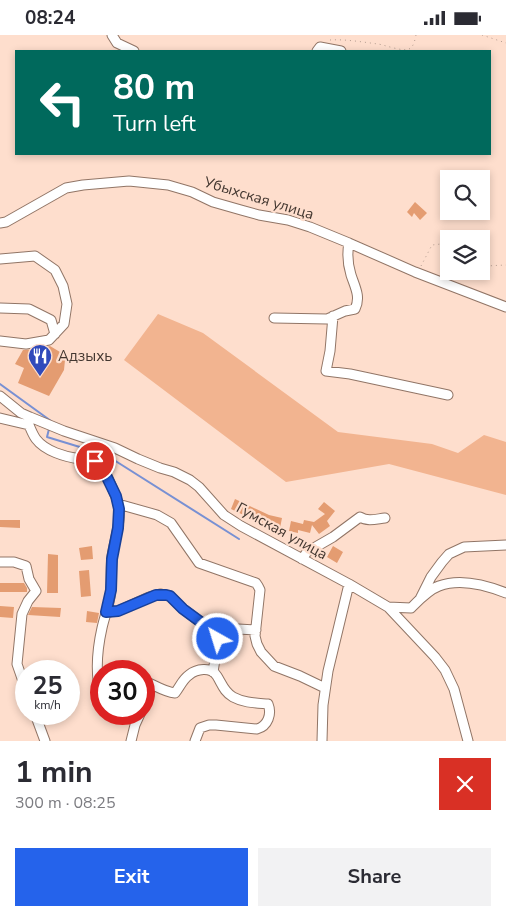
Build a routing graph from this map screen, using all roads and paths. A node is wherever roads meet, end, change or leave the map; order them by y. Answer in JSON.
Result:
{"nodes":[{"id":1,"x":112,"y":35,"type":"edge"},
{"id":2,"x":416,"y":35,"type":"edge"},
{"id":3,"x":482,"y":35,"type":"edge"},
{"id":4,"x":506,"y":43,"type":"edge"},
{"id":5,"x":318,"y":49,"type":"edge"},
{"id":6,"x":132,"y":50,"type":"edge"},
{"id":7,"x":0,"y":223,"type":"edge"},
{"id":8,"x":349,"y":243,"type":"junction"},
{"id":9,"x":440,"y":244,"type":"edge"},
{"id":10,"x":0,"y":259,"type":"edge"},
{"id":11,"x":506,"y":265,"type":"edge"},
{"id":12,"x":490,"y":266,"type":"edge"},
{"id":13,"x":415,"y":272,"type":"junction"},
{"id":14,"x":506,"y":307,"type":"edge"},
{"id":15,"x":0,"y":308,"type":"edge"},
{"id":16,"x":333,"y":316,"type":"junction"},
{"id":17,"x":274,"y":318,"type":"dead end"},
{"id":18,"x":54,"y":334,"type":"junction"},
{"id":19,"x":0,"y":341,"type":"edge"},
{"id":20,"x":448,"y":395,"type":"dead end"},
{"id":21,"x":0,"y":396,"type":"edge"},
{"id":22,"x":0,"y":418,"type":"edge"},
{"id":23,"x":118,"y":504,"type":"junction"},
{"id":24,"x":385,"y":518,"type":"dead end"},
{"id":25,"x":506,"y":545,"type":"edge"},
{"id":26,"x":302,"y":559,"type":"junction"},
{"id":27,"x":0,"y":562,"type":"edge"},
{"id":28,"x":349,"y":584,"type":"junction"},
{"id":29,"x":506,"y":593,"type":"edge"},
{"id":30,"x":420,"y":600,"type":"junction"},
{"id":31,"x":388,"y":607,"type":"junction"},
{"id":32,"x":411,"y":608,"type":"junction"},
{"id":33,"x":106,"y":612,"type":"junction"},
{"id":34,"x":402,"y":623,"type":"junction"},
{"id":35,"x":220,"y":629,"type":"junction"},
{"id":36,"x":256,"y":630,"type":"junction"},
{"id":37,"x":17,"y":660,"type":"edge"},
{"id":38,"x":98,"y":660,"type":"edge"},
{"id":39,"x":213,"y":672,"type":"junction"},
{"id":40,"x":155,"y":686,"type":"edge"},
{"id":41,"x":325,"y":688,"type":"junction"},
{"id":42,"x":39,"y":725,"type":"edge"},
{"id":43,"x":135,"y":725,"type":"edge"},
{"id":44,"x":45,"y":741,"type":"edge"},
{"id":45,"x":131,"y":741,"type":"edge"},
{"id":46,"x":195,"y":741,"type":"edge"},
{"id":47,"x":322,"y":741,"type":"edge"},
{"id":48,"x":468,"y":741,"type":"edge"}],
"edges":[{"from":1,"to":6,"type":"street"},
{"from":2,"to":5,"type":"path"},
{"from":3,"to":4,"type":"path"},
{"from":7,"to":8,"type":"street","name":"Убыхская улица"},
{"from":8,"to":13,"type":"street","name":"Убыхская улица"},
{"from":8,"to":16,"type":"street"},
{"from":9,"to":13,"type":"path"},
{"from":10,"to":18,"type":"street"},
{"from":11,"to":12,"type":"path"},
{"from":13,"to":14,"type":"street","name":"Убыхская улица"},
{"from":15,"to":18,"type":"street"},
{"from":16,"to":17,"type":"street"},
{"from":16,"to":20,"type":"street"},
{"from":18,"to":19,"type":"street"},
{"from":21,"to":26,"type":"street","name":"Гумская улица"},
{"from":22,"to":23,"type":"street"},
{"from":23,"to":33,"type":"street"},
{"from":23,"to":36,"type":"street"},
{"from":24,"to":26,"type":"street"},
{"from":25,"to":30,"type":"street"},
{"from":26,"to":28,"type":"street","name":"Гумская улица"},
{"from":27,"to":37,"type":"street"},
{"from":28,"to":31,"type":"street","name":"Гумская улица"},
{"from":28,"to":41,"type":"street"},
{"from":29,"to":30,"type":"street"},
{"from":30,"to":32,"type":"street"},
{"from":31,"to":32,"type":"street","name":"Гумская улица"},
{"from":31,"to":34,"type":"street"},
{"from":32,"to":34,"type":"street"},
{"from":33,"to":35,"type":"street"},
{"from":33,"to":38,"type":"street"},
{"from":34,"to":48,"type":"street"},
{"from":35,"to":36,"type":"street"},
{"from":35,"to":39,"type":"street"},
{"from":36,"to":41,"type":"street"},
{"from":39,"to":40,"type":"street"},
{"from":39,"to":46,"type":"street"},
{"from":41,"to":47,"type":"street"},
{"from":42,"to":44,"type":"street"},
{"from":43,"to":45,"type":"street"}]}
